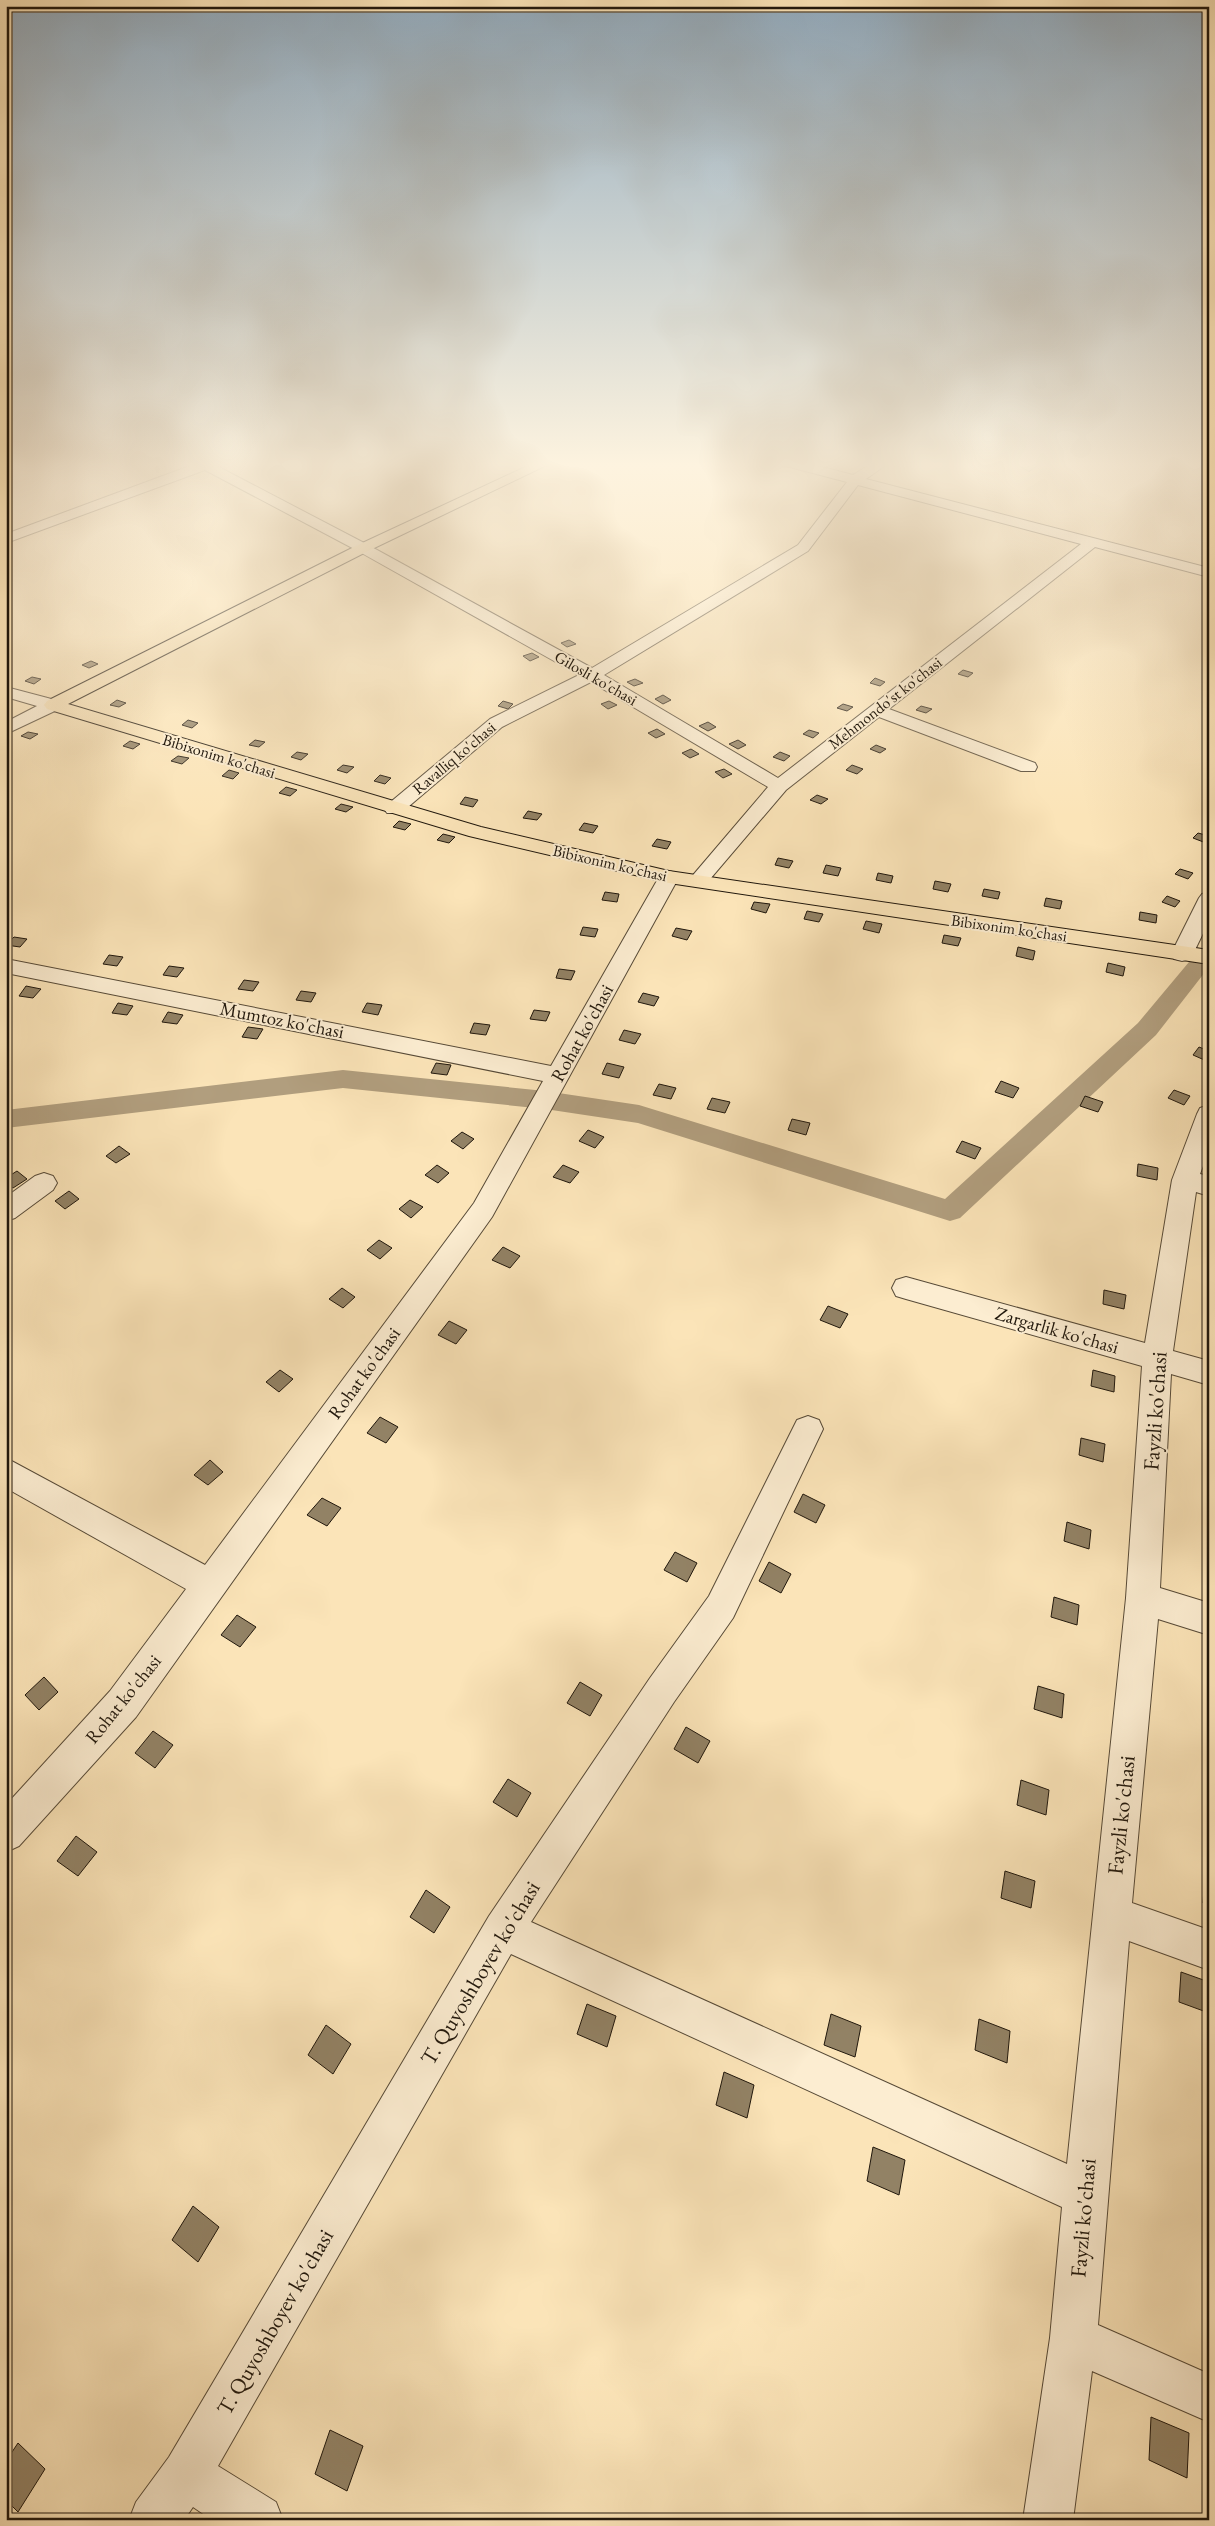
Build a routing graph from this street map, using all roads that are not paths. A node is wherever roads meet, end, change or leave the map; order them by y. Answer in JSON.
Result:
{"nodes":[{"id":1,"x":300,"y":580,"type":"edge"},
{"id":2,"x":420,"y":580,"type":"edge"},
{"id":3,"x":750,"y":580,"type":"edge"},
{"id":4,"x":1044,"y":580,"type":"edge"},
{"id":5,"x":592,"y":675,"type":"junction"},
{"id":6,"x":6,"y":692,"type":"edge"},
{"id":7,"x":52,"y":705,"type":"junction"},
{"id":8,"x":877,"y":710,"type":"junction"},
{"id":9,"x":6,"y":729,"type":"edge"},
{"id":10,"x":1028,"y":767,"type":"dead end"},
{"id":11,"x":779,"y":786,"type":"junction"},
{"id":12,"x":394,"y":808,"type":"junction"},
{"id":13,"x":669,"y":877,"type":"junction"},
{"id":14,"x":698,"y":881,"type":"junction"},
{"id":15,"x":1209,"y":898,"type":"edge"},
{"id":16,"x":1182,"y":954,"type":"junction"},
{"id":17,"x":1209,"y":957,"type":"edge"},
{"id":18,"x":6,"y":966,"type":"edge"},
{"id":19,"x":558,"y":1076,"type":"junction"},
{"id":20,"x":1209,"y":1114,"type":"edge"},
{"id":21,"x":44,"y":1183,"type":"dead end"},
{"id":22,"x":1197,"y":1183,"type":"edge"},
{"id":23,"x":6,"y":1211,"type":"edge"},
{"id":24,"x":906,"y":1288,"type":"dead end"},
{"id":25,"x":1157,"y":1358,"type":"junction"},
{"id":26,"x":1209,"y":1373,"type":"edge"},
{"id":27,"x":808,"y":1429,"type":"dead end"},
{"id":28,"x":6,"y":1472,"type":"edge"},
{"id":29,"x":210,"y":1585,"type":"junction"},
{"id":30,"x":1143,"y":1598,"type":"junction"},
{"id":31,"x":1209,"y":1619,"type":"edge"},
{"id":32,"x":6,"y":1833,"type":"edge"},
{"id":33,"x":1111,"y":1915,"type":"junction"},
{"id":34,"x":503,"y":1930,"type":"junction"},
{"id":35,"x":1209,"y":1950,"type":"edge"},
{"id":36,"x":1084,"y":2194,"type":"junction"},
{"id":37,"x":1073,"y":2338,"type":"junction"},
{"id":38,"x":1209,"y":2398,"type":"edge"},
{"id":39,"x":186,"y":2474,"type":"junction"},
{"id":40,"x":154,"y":2520,"type":"edge"},
{"id":41,"x":258,"y":2520,"type":"edge"},
{"id":42,"x":1048,"y":2520,"type":"edge"}],
"edges":[{"from":1,"to":7,"type":"main road"},
{"from":2,"to":5,"type":"street","name":"Gilosli ko'chasi"},
{"from":3,"to":5,"type":"street","name":"Ravalliq ko'chasi"},
{"from":4,"to":8,"type":"street","name":"Mehmondo'st ko'chasi"},
{"from":5,"to":11,"type":"street","name":"Gilosli ko'chasi"},
{"from":5,"to":12,"type":"street","name":"Ravalliq ko'chasi"},
{"from":6,"to":7,"type":"street"},
{"from":7,"to":9,"type":"street"},
{"from":7,"to":12,"type":"main road","name":"Bibixonim ko'chasi"},
{"from":8,"to":10,"type":"street"},
{"from":8,"to":11,"type":"street","name":"Mehmondo'st ko'chasi"},
{"from":11,"to":14,"type":"street","name":"Mehmondo'st ko'chasi"},
{"from":12,"to":13,"type":"main road","name":"Bibixonim ko'chasi"},
{"from":13,"to":14,"type":"main road","name":"Bibixonim ko'chasi"},
{"from":13,"to":19,"type":"street","name":"Rohat ko'chasi"},
{"from":14,"to":16,"type":"main road","name":"Bibixonim ko'chasi"},
{"from":15,"to":16,"type":"street"},
{"from":16,"to":17,"type":"main road","name":"Bibixonim ko'chasi"},
{"from":18,"to":19,"type":"street","name":"Mumtoz ko'chasi"},
{"from":19,"to":29,"type":"street","name":"Rohat ko'chasi"},
{"from":20,"to":22,"type":"street","name":"Fayzli ko'chasi"},
{"from":21,"to":23,"type":"street"},
{"from":22,"to":25,"type":"street","name":"Fayzli ko'chasi"},
{"from":24,"to":25,"type":"street","name":"Zargarlik ko'chasi"},
{"from":25,"to":26,"type":"street","name":"Zargarlik ko'chasi"},
{"from":25,"to":30,"type":"street","name":"Fayzli ko'chasi"},
{"from":27,"to":34,"type":"street","name":"T. Quyoshboyev ko'chasi"},
{"from":28,"to":29,"type":"street"},
{"from":29,"to":32,"type":"street","name":"Rohat ko'chasi"},
{"from":30,"to":31,"type":"street"},
{"from":30,"to":33,"type":"street","name":"Fayzli ko'chasi"},
{"from":33,"to":35,"type":"street"},
{"from":33,"to":36,"type":"street","name":"Fayzli ko'chasi"},
{"from":34,"to":36,"type":"street"},
{"from":34,"to":39,"type":"street","name":"T. Quyoshboyev ko'chasi"},
{"from":36,"to":37,"type":"street","name":"Fayzli ko'chasi"},
{"from":37,"to":38,"type":"street"},
{"from":37,"to":42,"type":"street","name":"Fayzli ko'chasi"},
{"from":39,"to":40,"type":"street","name":"T. Quyoshboyev ko'chasi"},
{"from":39,"to":41,"type":"street"}]}
